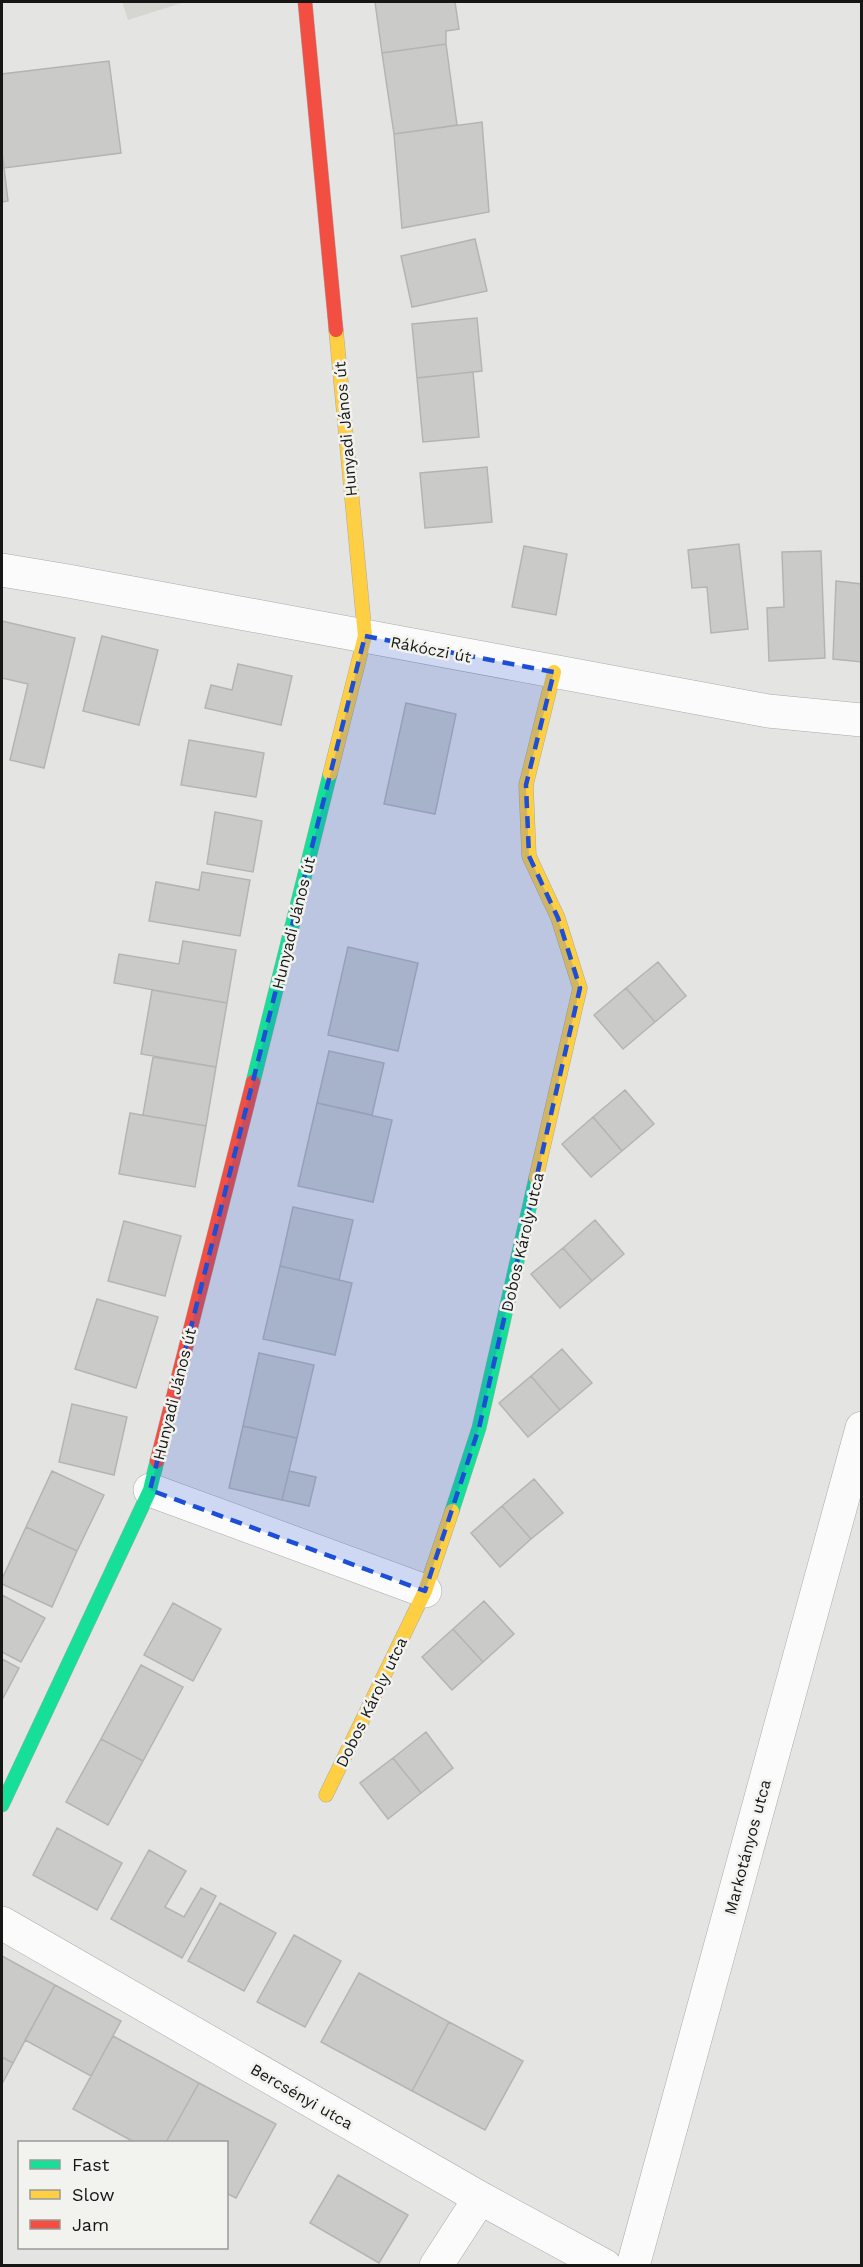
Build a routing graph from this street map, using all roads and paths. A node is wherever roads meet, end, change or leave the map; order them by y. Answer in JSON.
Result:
{"nodes":[{"id":1,"x":304,"y":2,"type":"edge"},
{"id":2,"x":2,"y":570,"type":"edge"},
{"id":3,"x":365,"y":636,"type":"junction"},
{"id":4,"x":554,"y":672,"type":"junction"},
{"id":5,"x":861,"y":720,"type":"edge"},
{"id":6,"x":861,"y":1428,"type":"edge"},
{"id":7,"x":150,"y":1490,"type":"junction"},
{"id":8,"x":425,"y":1591,"type":"junction"},
{"id":9,"x":326,"y":1795,"type":"dead end"},
{"id":10,"x":2,"y":1805,"type":"edge"},
{"id":11,"x":2,"y":1923,"type":"edge"},
{"id":12,"x":480,"y":2198,"type":"junction"},
{"id":13,"x":436,"y":2265,"type":"edge"},
{"id":14,"x":605,"y":2265,"type":"edge"},
{"id":15,"x":633,"y":2265,"type":"edge"}],
"edges":[{"from":1,"to":3,"type":"street","name":"Hunyadi János út"},
{"from":2,"to":3,"type":"street","name":"Rákóczi út"},
{"from":3,"to":4,"type":"street","name":"Rákóczi út"},
{"from":3,"to":7,"type":"street","name":"Hunyadi János út"},
{"from":4,"to":5,"type":"street","name":"Rákóczi út"},
{"from":4,"to":8,"type":"street","name":"Dobos Károly utca"},
{"from":6,"to":15,"type":"street","name":"Markotányos utca"},
{"from":7,"to":8,"type":"street"},
{"from":7,"to":10,"type":"street","name":"Hunyadi János út"},
{"from":8,"to":9,"type":"street","name":"Dobos Károly utca"},
{"from":11,"to":12,"type":"street","name":"Bercsényi utca"},
{"from":12,"to":13,"type":"street"},
{"from":12,"to":14,"type":"street","name":"Bercsényi utca"}]}
